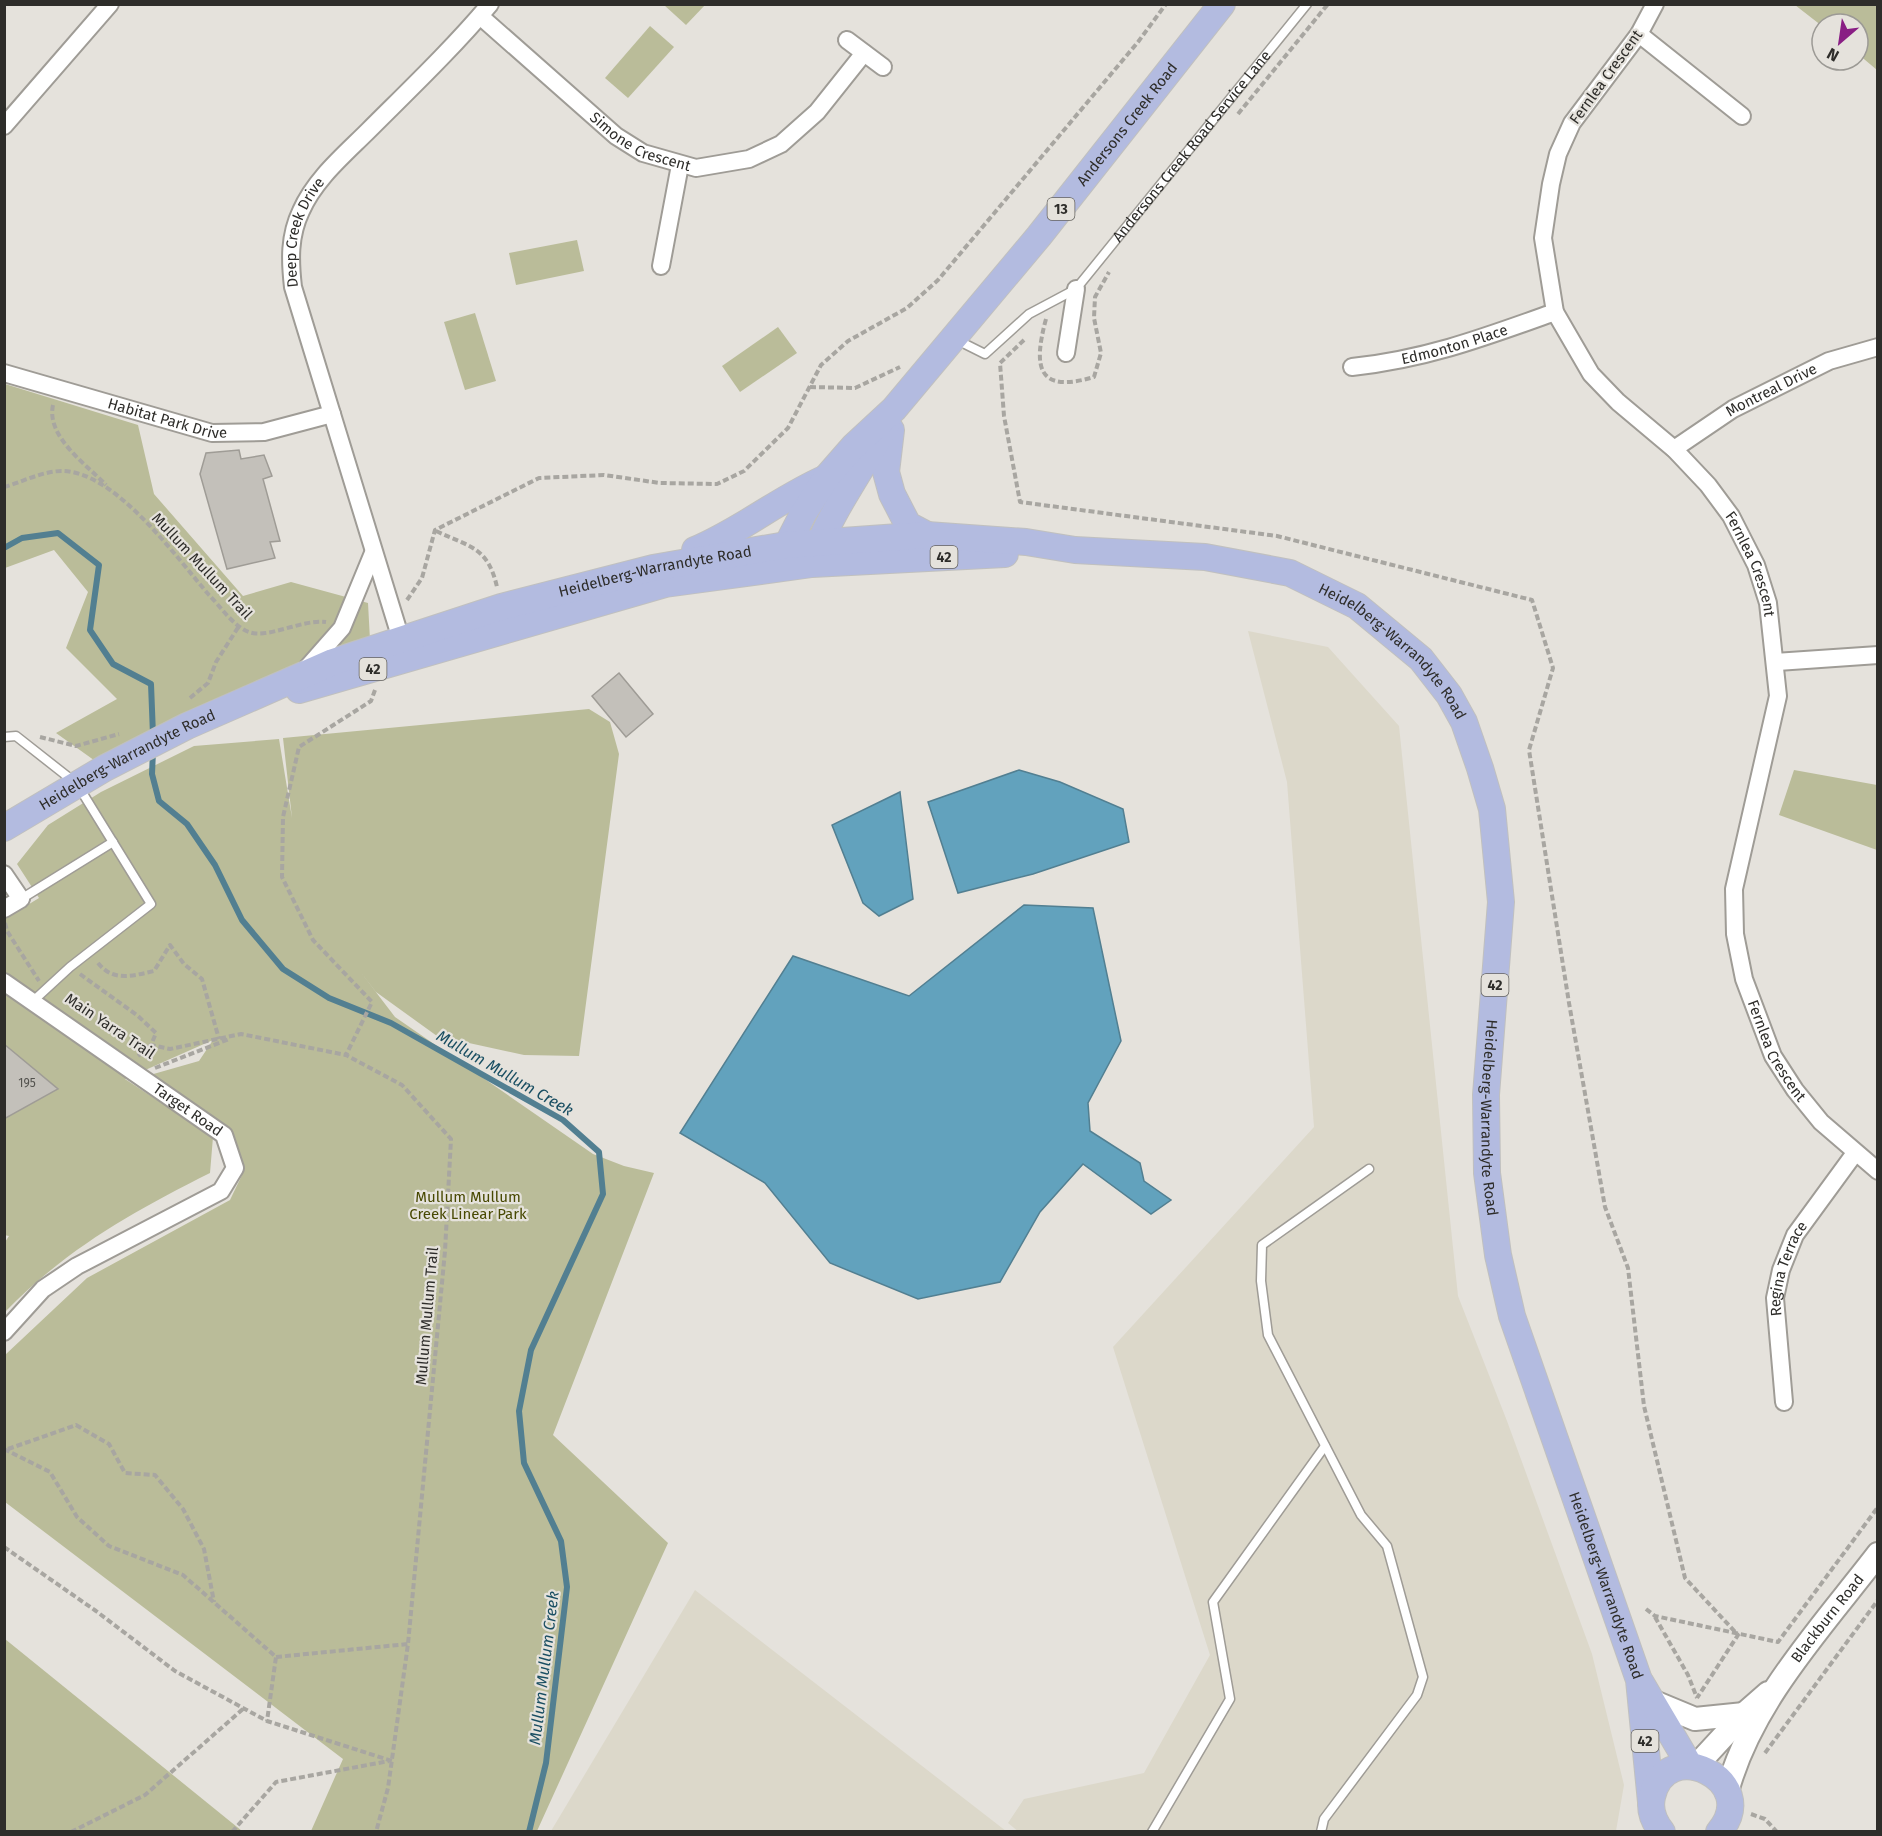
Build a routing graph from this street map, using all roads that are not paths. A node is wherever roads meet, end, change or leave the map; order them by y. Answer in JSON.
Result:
{"nodes":[{"id":1,"x":110,"y":4,"type":"edge"},
{"id":2,"x":1222,"y":4,"type":"edge"},
{"id":3,"x":1308,"y":4,"type":"edge"},
{"id":4,"x":1655,"y":4,"type":"edge"},
{"id":5,"x":485,"y":10,"type":"edge"},
{"id":6,"x":1639,"y":34,"type":"junction"},
{"id":7,"x":847,"y":40,"type":"dead end"},
{"id":8,"x":864,"y":53,"type":"junction"},
{"id":9,"x":883,"y":67,"type":"dead end"},
{"id":10,"x":1742,"y":116,"type":"dead end"},
{"id":11,"x":4,"y":126,"type":"edge"},
{"id":12,"x":680,"y":165,"type":"junction"},
{"id":13,"x":661,"y":266,"type":"dead end"},
{"id":14,"x":1076,"y":289,"type":"junction"},
{"id":15,"x":1555,"y":312,"type":"junction"},
{"id":16,"x":953,"y":338,"type":"junction"},
{"id":17,"x":1878,"y":347,"type":"edge"},
{"id":18,"x":1066,"y":354,"type":"dead end"},
{"id":19,"x":1352,"y":367,"type":"dead end"},
{"id":20,"x":4,"y":373,"type":"edge"},
{"id":21,"x":894,"y":409,"type":"junction"},
{"id":22,"x":332,"y":414,"type":"junction"},
{"id":23,"x":1674,"y":449,"type":"junction"},
{"id":24,"x":826,"y":478,"type":"junction"},
{"id":25,"x":927,"y":535,"type":"junction"},
{"id":26,"x":786,"y":545,"type":"junction"},
{"id":27,"x":1075,"y":549,"type":"junction"},
{"id":28,"x":816,"y":552,"type":"junction"},
{"id":29,"x":373,"y":554,"type":"junction"},
{"id":30,"x":653,"y":568,"type":"junction"},
{"id":31,"x":776,"y":568,"type":"junction"},
{"id":32,"x":401,"y":639,"type":"junction"},
{"id":33,"x":1878,"y":655,"type":"edge"},
{"id":34,"x":1776,"y":662,"type":"junction"},
{"id":35,"x":299,"y":677,"type":"junction"},
{"id":36,"x":251,"y":697,"type":"junction"},
{"id":37,"x":4,"y":737,"type":"edge"},
{"id":38,"x":77,"y":784,"type":"junction"},
{"id":39,"x":4,"y":828,"type":"edge"},
{"id":40,"x":113,"y":842,"type":"junction"},
{"id":41,"x":4,"y":874,"type":"edge"},
{"id":42,"x":21,"y":899,"type":"junction"},
{"id":43,"x":4,"y":909,"type":"edge"},
{"id":44,"x":4,"y":982,"type":"edge"},
{"id":45,"x":38,"y":996,"type":"junction"},
{"id":46,"x":1855,"y":1153,"type":"junction"},
{"id":47,"x":1369,"y":1169,"type":"dead end"},
{"id":48,"x":1878,"y":1171,"type":"edge"},
{"id":49,"x":4,"y":1332,"type":"edge"},
{"id":50,"x":1784,"y":1402,"type":"dead end"},
{"id":51,"x":1325,"y":1446,"type":"junction"},
{"id":52,"x":1878,"y":1554,"type":"edge"},
{"id":53,"x":1639,"y":1680,"type":"junction"},
{"id":54,"x":1779,"y":1684,"type":"junction"},
{"id":55,"x":1654,"y":1702,"type":"junction"},
{"id":56,"x":1744,"y":1714,"type":"junction"},
{"id":57,"x":1693,"y":1766,"type":"junction"},
{"id":58,"x":1727,"y":1792,"type":"junction"},
{"id":59,"x":1653,"y":1820,"type":"edge"},
{"id":60,"x":1723,"y":1828,"type":"edge"},
{"id":61,"x":1152,"y":1832,"type":"edge"},
{"id":62,"x":1320,"y":1832,"type":"edge"}],
"edges":[{"from":1,"to":11,"type":"street"},
{"from":2,"to":16,"type":"main road","name":"Andersons Creek Road","number":"13"},
{"from":3,"to":14,"type":"lane","name":"Andersons Creek Road Service Lane"},
{"from":4,"to":6,"type":"street","name":"Fernlea Crescent"},
{"from":5,"to":12,"type":"street","name":"Simone Crescent"},
{"from":5,"to":22,"type":"street","name":"Deep Creek Drive"},
{"from":6,"to":10,"type":"street"},
{"from":6,"to":15,"type":"street","name":"Fernlea Crescent"},
{"from":7,"to":8,"type":"street"},
{"from":8,"to":9,"type":"street"},
{"from":8,"to":12,"type":"street","name":"Simone Crescent"},
{"from":12,"to":13,"type":"street"},
{"from":14,"to":16,"type":"lane","name":"Andersons Creek Road Service Lane"},
{"from":14,"to":18,"type":"street"},
{"from":15,"to":19,"type":"street","name":"Edmonton Place"},
{"from":15,"to":23,"type":"street","name":"Fernlea Crescent"},
{"from":16,"to":21,"type":"main road","name":"Andersons Creek Road","number":"13"},
{"from":17,"to":23,"type":"street","name":"Montreal Drive"},
{"from":20,"to":22,"type":"street","name":"Habitat Park Drive"},
{"from":21,"to":24,"type":"main road","name":"Andersons Creek Road","number":"13"},
{"from":21,"to":25,"type":"main road"},
{"from":21,"to":28,"type":"main road","name":"Andersons Creek Road","number":"13"},
{"from":22,"to":29,"type":"street","name":"Deep Creek Drive"},
{"from":23,"to":34,"type":"street","name":"Fernlea Crescent"},
{"from":24,"to":26,"type":"main road","name":"Andersons Creek Road","number":"13"},
{"from":24,"to":30,"type":"main road"},
{"from":25,"to":27,"type":"main road","name":"Heidelberg-Warrandyte Road","number":"42"},
{"from":25,"to":28,"type":"main road","name":"Heidelberg-Warrandyte Road","number":"42"},
{"from":26,"to":28,"type":"main road","name":"Heidelberg-Warrandyte Road","number":"42"},
{"from":26,"to":30,"type":"main road","name":"Heidelberg-Warrandyte Road","number":"42"},
{"from":26,"to":31,"type":"main road","name":"Andersons Creek Road","number":"13"},
{"from":27,"to":28,"type":"main road","name":"Heidelberg-Warrandyte Road","number":"42"},
{"from":27,"to":53,"type":"main road","name":"Heidelberg-Warrandyte Road","number":"42"},
{"from":28,"to":31,"type":"main road","name":"Heidelberg-Warrandyte Road","number":"42"},
{"from":29,"to":32,"type":"street","name":"Deep Creek Drive"},
{"from":29,"to":35,"type":"street"},
{"from":30,"to":32,"type":"main road","name":"Heidelberg-Warrandyte Road","number":"42"},
{"from":31,"to":32,"type":"main road","name":"Heidelberg-Warrandyte Road","number":"42"},
{"from":32,"to":35,"type":"main road","name":"Heidelberg-Warrandyte Road","number":"42"},
{"from":32,"to":36,"type":"main road","name":"Heidelberg-Warrandyte Road","number":"42"},
{"from":33,"to":34,"type":"street"},
{"from":34,"to":46,"type":"street","name":"Fernlea Crescent"},
{"from":35,"to":36,"type":"main road","name":"Heidelberg-Warrandyte Road","number":"42"},
{"from":36,"to":38,"type":"main road","name":"Heidelberg-Warrandyte Road","number":"42"},
{"from":37,"to":38,"type":"lane"},
{"from":38,"to":39,"type":"main road","name":"Heidelberg-Warrandyte Road","number":"42"},
{"from":38,"to":40,"type":"lane"},
{"from":40,"to":42,"type":"lane"},
{"from":40,"to":45,"type":"lane"},
{"from":41,"to":42,"type":"street"},
{"from":42,"to":43,"type":"street"},
{"from":44,"to":45,"type":"street","name":"Target Road"},
{"from":45,"to":49,"type":"street","name":"Target Road"},
{"from":46,"to":48,"type":"street","name":"Fernlea Crescent"},
{"from":46,"to":50,"type":"street","name":"Regina Terrace"},
{"from":47,"to":51,"type":"lane"},
{"from":51,"to":61,"type":"lane"},
{"from":51,"to":62,"type":"lane"},
{"from":52,"to":54,"type":"main road","name":"Blackburn Road"},
{"from":53,"to":55,"type":"main road","number":"42"},
{"from":53,"to":59,"type":"main road","name":"Heidelberg-Warrandyte Road","number":"42"},
{"from":54,"to":56,"type":"main road","name":"Blackburn Road"},
{"from":54,"to":58,"type":"main road","name":"Blackburn Road"},
{"from":55,"to":56,"type":"main road"},
{"from":55,"to":57,"type":"main road","number":"42"},
{"from":56,"to":57,"type":"main road","name":"Blackburn Road"},
{"from":57,"to":58,"type":"main road","number":"42"},
{"from":57,"to":59,"type":"main road","number":"42"},
{"from":58,"to":60,"type":"main road"}]}
